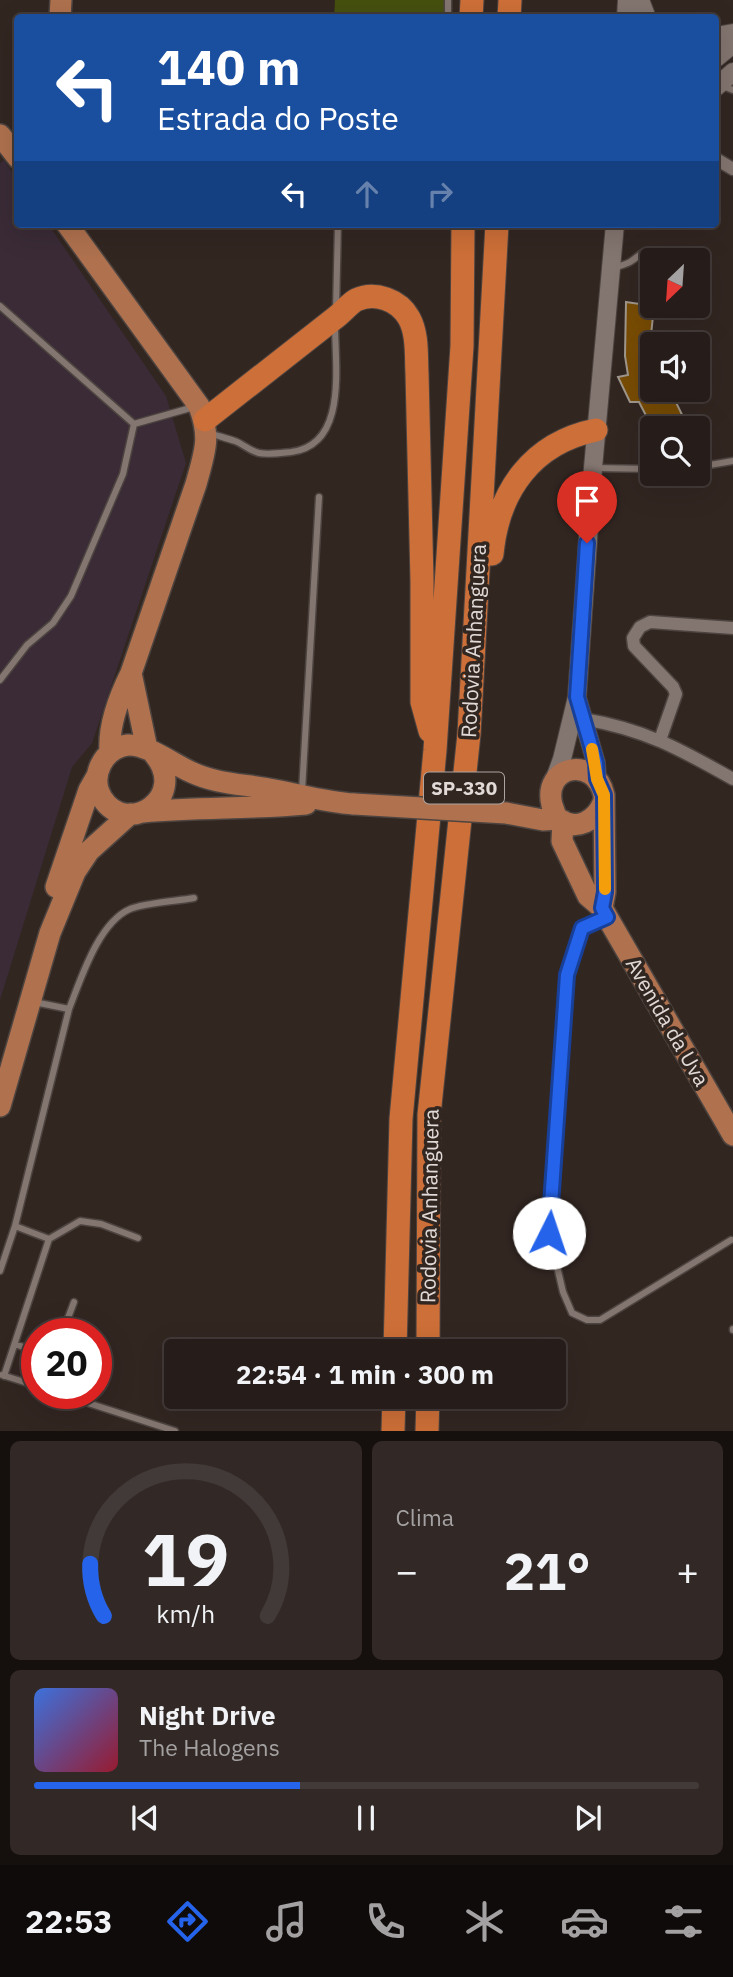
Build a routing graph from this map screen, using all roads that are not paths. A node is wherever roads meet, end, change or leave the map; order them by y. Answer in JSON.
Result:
{"nodes":[{"id":1,"x":733,"y":44,"type":"edge"},
{"id":2,"x":719,"y":56,"type":"edge"},
{"id":3,"x":733,"y":72,"type":"edge"},
{"id":4,"x":721,"y":85,"type":"edge"},
{"id":5,"x":0,"y":135,"type":"edge"},
{"id":6,"x":14,"y":153,"type":"edge"},
{"id":7,"x":70,"y":228,"type":"edge"},
{"id":8,"x":338,"y":228,"type":"edge"},
{"id":9,"x":463,"y":228,"type":"edge"},
{"id":10,"x":497,"y":228,"type":"edge"},
{"id":11,"x":615,"y":228,"type":"edge"},
{"id":12,"x":624,"y":228,"type":"edge"},
{"id":13,"x":640,"y":253,"type":"edge"},
{"id":14,"x":612,"y":260,"type":"junction"},
{"id":15,"x":0,"y":306,"type":"edge"},
{"id":16,"x":335,"y":318,"type":"junction"},
{"id":17,"x":204,"y":419,"type":"junction"},
{"id":18,"x":134,"y":424,"type":"junction"},
{"id":19,"x":596,"y":430,"type":"junction"},
{"id":20,"x":733,"y":461,"type":"edge"},
{"id":21,"x":710,"y":465,"type":"edge"},
{"id":22,"x":593,"y":468,"type":"junction"},
{"id":23,"x":640,"y":469,"type":"edge"},
{"id":24,"x":319,"y":497,"type":"dead end"},
{"id":25,"x":733,"y":628,"type":"edge"},
{"id":26,"x":131,"y":673,"type":"junction"},
{"id":27,"x":0,"y":680,"type":"edge"},
{"id":28,"x":577,"y":697,"type":"junction"},
{"id":29,"x":583,"y":719,"type":"junction"},
{"id":30,"x":469,"y":734,"type":"junction"},
{"id":31,"x":660,"y":740,"type":"junction"},
{"id":32,"x":435,"y":750,"type":"junction"},
{"id":33,"x":150,"y":751,"type":"junction"},
{"id":34,"x":110,"y":752,"type":"junction"},
{"id":35,"x":96,"y":776,"type":"junction"},
{"id":36,"x":597,"y":779,"type":"junction"},
{"id":37,"x":733,"y":779,"type":"edge"},
{"id":38,"x":552,"y":789,"type":"junction"},
{"id":39,"x":302,"y":796,"type":"junction"},
{"id":40,"x":329,"y":802,"type":"junction"},
{"id":41,"x":603,"y":803,"type":"junction"},
{"id":42,"x":136,"y":813,"type":"junction"},
{"id":43,"x":508,"y":813,"type":"junction"},
{"id":44,"x":561,"y":820,"type":"junction"},
{"id":45,"x":194,"y":898,"type":"dead end"},
{"id":46,"x":605,"y":912,"type":"junction"},
{"id":47,"x":50,"y":933,"type":"junction"},
{"id":48,"x":32,"y":1001,"type":"junction"},
{"id":49,"x":69,"y":1009,"type":"junction"},
{"id":50,"x":0,"y":1106,"type":"edge"},
{"id":51,"x":733,"y":1135,"type":"edge"},
{"id":52,"x":15,"y":1226,"type":"junction"},
{"id":53,"x":49,"y":1238,"type":"junction"},
{"id":54,"x":138,"y":1238,"type":"dead end"},
{"id":55,"x":731,"y":1240,"type":"dead end"},
{"id":56,"x":0,"y":1271,"type":"edge"},
{"id":57,"x":74,"y":1302,"type":"dead end"},
{"id":58,"x":68,"y":1318,"type":"edge"},
{"id":59,"x":395,"y":1339,"type":"edge"},
{"id":60,"x":428,"y":1339,"type":"edge"},
{"id":61,"x":15,"y":1344,"type":"junction"},
{"id":62,"x":21,"y":1346,"type":"edge"},
{"id":63,"x":2,"y":1375,"type":"edge"},
{"id":64,"x":21,"y":1381,"type":"edge"},
{"id":65,"x":107,"y":1409,"type":"edge"},
{"id":66,"x":394,"y":1409,"type":"edge"},
{"id":67,"x":428,"y":1409,"type":"edge"},
{"id":68,"x":175,"y":1431,"type":"edge"},
{"id":69,"x":393,"y":1431,"type":"edge"},
{"id":70,"x":427,"y":1431,"type":"edge"}],
"edges":[{"from":1,"to":2,"type":"main road"},
{"from":3,"to":4,"type":"main road"},
{"from":5,"to":6,"type":"main road"},
{"from":7,"to":17,"type":"main road"},
{"from":8,"to":16,"type":"lane"},
{"from":9,"to":32,"type":"highway","name":"Rodovia Anhanguera","number":"SP-330"},
{"from":10,"to":30,"type":"highway","name":"Rodovia Anhanguera","number":"SP-330"},
{"from":11,"to":14,"type":"main road"},
{"from":12,"to":14,"type":"main road"},
{"from":13,"to":14,"type":"lane"},
{"from":14,"to":19,"type":"main road"},
{"from":15,"to":18,"type":"lane"},
{"from":16,"to":17,"type":"highway"},
{"from":16,"to":17,"type":"lane"},
{"from":16,"to":32,"type":"highway"},
{"from":17,"to":18,"type":"lane"},
{"from":17,"to":26,"type":"main road"},
{"from":18,"to":27,"type":"lane"},
{"from":19,"to":22,"type":"main road"},
{"from":19,"to":30,"type":"highway"},
{"from":20,"to":21,"type":"lane"},
{"from":22,"to":23,"type":"lane"},
{"from":22,"to":28,"type":"main road"},
{"from":24,"to":39,"type":"lane"},
{"from":25,"to":31,"type":"street"},
{"from":26,"to":33,"type":"main road"},
{"from":26,"to":34,"type":"main road"},
{"from":28,"to":29,"type":"main road"},
{"from":28,"to":38,"type":"main road"},
{"from":29,"to":31,"type":"street"},
{"from":29,"to":36,"type":"main road"},
{"from":30,"to":60,"type":"highway","name":"Rodovia Anhanguera","number":"SP-330"},
{"from":31,"to":37,"type":"street"},
{"from":32,"to":59,"type":"highway","name":"Rodovia Anhanguera","number":"SP-330"},
{"from":33,"to":34,"type":"main road"},
{"from":33,"to":39,"type":"main road"},
{"from":33,"to":42,"type":"main road"},
{"from":34,"to":35,"type":"main road"},
{"from":35,"to":42,"type":"main road"},
{"from":35,"to":47,"type":"main road"},
{"from":36,"to":38,"type":"main road"},
{"from":36,"to":41,"type":"main road"},
{"from":38,"to":43,"type":"main road"},
{"from":38,"to":44,"type":"main road"},
{"from":39,"to":40,"type":"main road"},
{"from":40,"to":42,"type":"main road"},
{"from":40,"to":43,"type":"main road","bridge":true},
{"from":41,"to":44,"type":"main road"},
{"from":41,"to":46,"type":"main road"},
{"from":42,"to":47,"type":"main road"},
{"from":43,"to":44,"type":"main road"},
{"from":44,"to":46,"type":"main road","name":"Avenida da Uva"},
{"from":45,"to":49,"type":"lane"},
{"from":46,"to":51,"type":"main road","name":"Avenida da Uva"},
{"from":46,"to":55,"type":"lane"},
{"from":47,"to":48,"type":"main road"},
{"from":48,"to":49,"type":"lane"},
{"from":48,"to":50,"type":"main road"},
{"from":49,"to":52,"type":"lane"},
{"from":52,"to":53,"type":"lane"},
{"from":52,"to":56,"type":"lane"},
{"from":53,"to":54,"type":"lane"},
{"from":53,"to":61,"type":"lane"},
{"from":57,"to":58,"type":"lane"},
{"from":61,"to":62,"type":"lane"},
{"from":61,"to":63,"type":"lane"},
{"from":63,"to":64,"type":"lane"},
{"from":65,"to":68,"type":"lane"},
{"from":66,"to":69,"type":"highway"},
{"from":67,"to":70,"type":"highway"}]}
